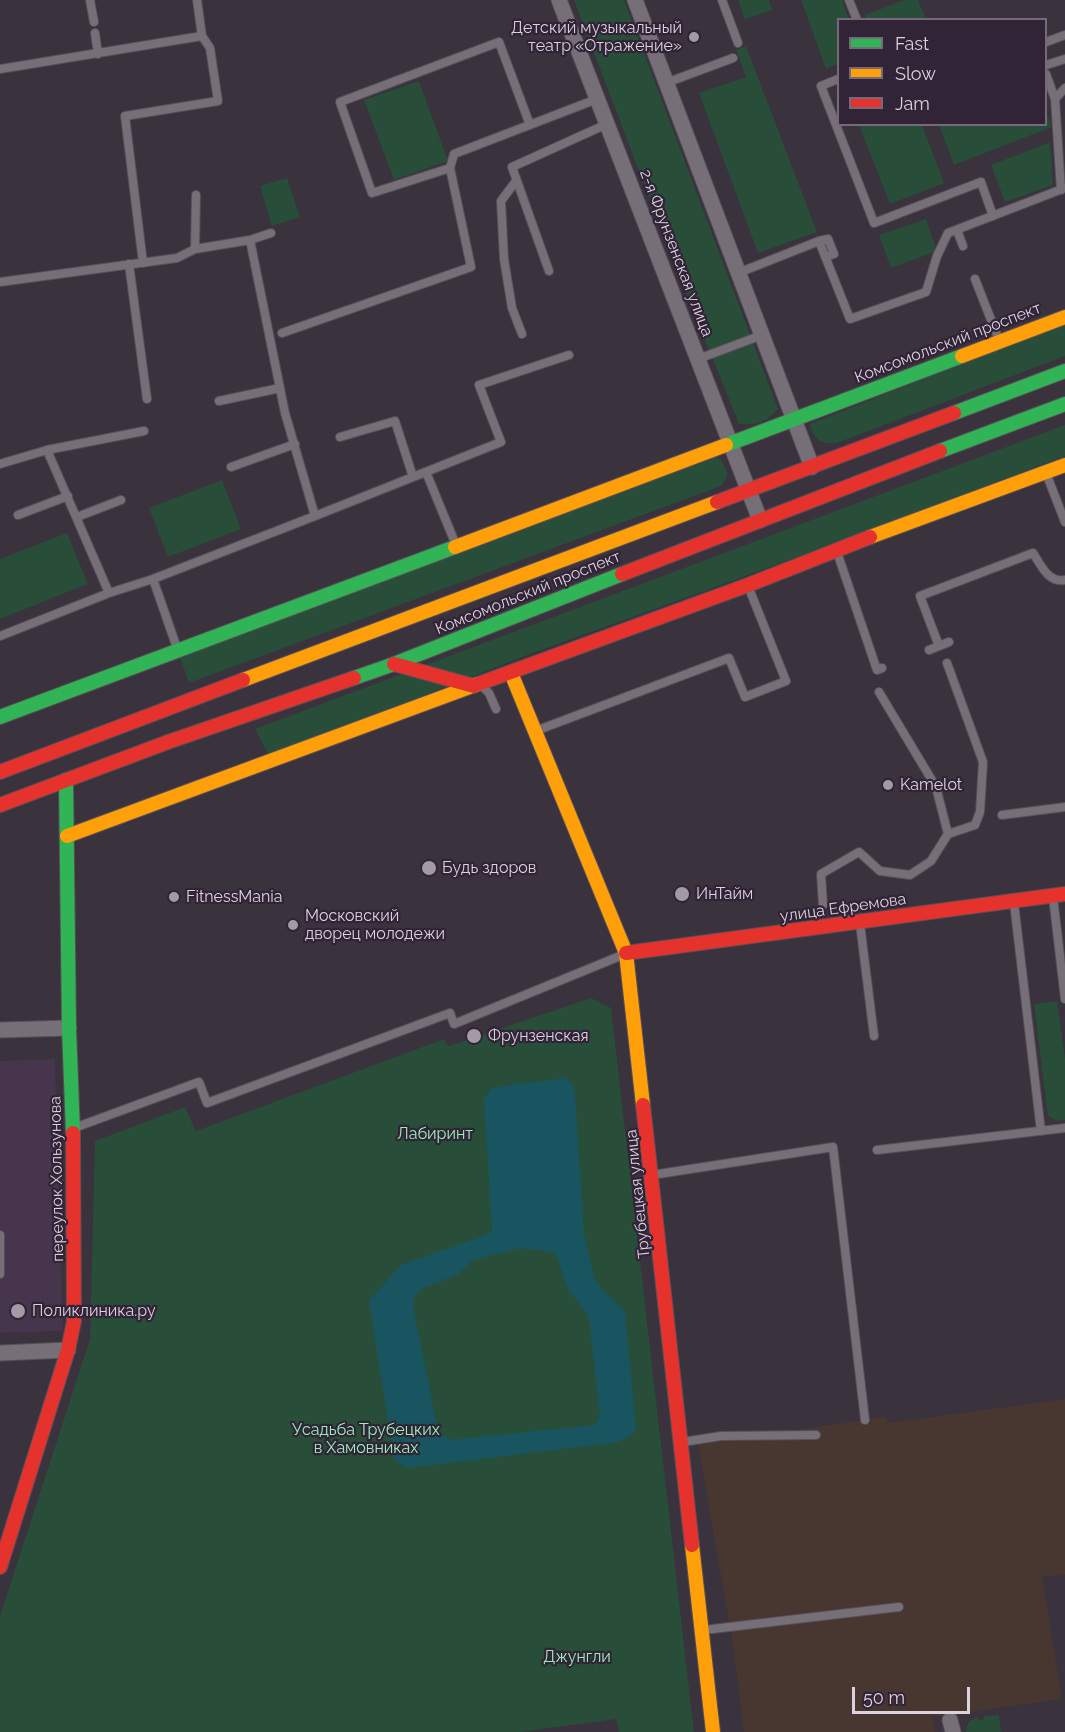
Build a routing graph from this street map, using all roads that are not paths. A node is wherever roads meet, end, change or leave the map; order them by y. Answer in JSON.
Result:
{"nodes":[{"id":1,"x":90,"y":0,"type":"edge"},
{"id":2,"x":197,"y":0,"type":"edge"},
{"id":3,"x":559,"y":0,"type":"edge"},
{"id":4,"x":635,"y":0,"type":"edge"},
{"id":5,"x":722,"y":0,"type":"edge"},
{"id":6,"x":849,"y":0,"type":"edge"},
{"id":7,"x":855,"y":18,"type":"edge"},
{"id":8,"x":93,"y":22,"type":"dead end"},
{"id":9,"x":95,"y":33,"type":"dead end"},
{"id":10,"x":1065,"y":35,"type":"edge"},
{"id":11,"x":202,"y":36,"type":"junction"},
{"id":12,"x":1047,"y":42,"type":"edge"},
{"id":13,"x":738,"y":43,"type":"dead end"},
{"id":14,"x":98,"y":54,"type":"junction"},
{"id":15,"x":733,"y":58,"type":"dead end"},
{"id":16,"x":1065,"y":59,"type":"edge"},
{"id":17,"x":1047,"y":65,"type":"edge"},
{"id":18,"x":0,"y":69,"type":"edge"},
{"id":19,"x":1047,"y":77,"type":"edge"},
{"id":20,"x":837,"y":79,"type":"edge"},
{"id":21,"x":666,"y":83,"type":"junction"},
{"id":22,"x":1065,"y":88,"type":"edge"},
{"id":23,"x":597,"y":99,"type":"junction"},
{"id":24,"x":1055,"y":99,"type":"junction"},
{"id":25,"x":607,"y":124,"type":"junction"},
{"id":26,"x":530,"y":125,"type":"junction"},
{"id":27,"x":450,"y":168,"type":"junction"},
{"id":28,"x":516,"y":181,"type":"junction"},
{"id":29,"x":1063,"y":189,"type":"edge"},
{"id":30,"x":196,"y":195,"type":"dead end"},
{"id":31,"x":993,"y":216,"type":"junction"},
{"id":32,"x":957,"y":230,"type":"junction"},
{"id":33,"x":271,"y":233,"type":"dead end"},
{"id":34,"x":250,"y":240,"type":"junction"},
{"id":35,"x":963,"y":246,"type":"dead end"},
{"id":36,"x":195,"y":249,"type":"junction"},
{"id":37,"x":142,"y":263,"type":"junction"},
{"id":38,"x":129,"y":264,"type":"junction"},
{"id":39,"x":549,"y":271,"type":"dead end"},
{"id":40,"x":738,"y":273,"type":"junction"},
{"id":41,"x":975,"y":279,"type":"dead end"},
{"id":42,"x":0,"y":282,"type":"edge"},
{"id":43,"x":1065,"y":316,"type":"edge"},
{"id":44,"x":282,"y":333,"type":"dead end"},
{"id":45,"x":522,"y":334,"type":"dead end"},
{"id":46,"x":762,"y":335,"type":"junction"},
{"id":47,"x":999,"y":341,"type":"junction"},
{"id":48,"x":569,"y":355,"type":"dead end"},
{"id":49,"x":698,"y":359,"type":"junction"},
{"id":50,"x":1065,"y":371,"type":"edge"},
{"id":51,"x":280,"y":388,"type":"junction"},
{"id":52,"x":147,"y":399,"type":"dead end"},
{"id":53,"x":219,"y":401,"type":"dead end"},
{"id":54,"x":1065,"y":404,"type":"edge"},
{"id":55,"x":794,"y":419,"type":"junction"},
{"id":56,"x":144,"y":431,"type":"dead end"},
{"id":57,"x":340,"y":437,"type":"dead end"},
{"id":58,"x":731,"y":443,"type":"junction"},
{"id":59,"x":295,"y":444,"type":"junction"},
{"id":60,"x":47,"y":450,"type":"junction"},
{"id":61,"x":0,"y":464,"type":"edge"},
{"id":62,"x":1065,"y":465,"type":"edge"},
{"id":63,"x":231,"y":467,"type":"dead end"},
{"id":64,"x":812,"y":467,"type":"junction"},
{"id":65,"x":426,"y":472,"type":"junction"},
{"id":66,"x":1046,"y":472,"type":"junction"},
{"id":67,"x":413,"y":477,"type":"junction"},
{"id":68,"x":749,"y":491,"type":"junction"},
{"id":69,"x":68,"y":496,"type":"junction"},
{"id":70,"x":121,"y":500,"type":"dead end"},
{"id":71,"x":18,"y":515,"type":"dead end"},
{"id":72,"x":315,"y":516,"type":"junction"},
{"id":73,"x":77,"y":517,"type":"junction"},
{"id":74,"x":760,"y":520,"type":"junction"},
{"id":75,"x":1065,"y":522,"type":"edge"},
{"id":76,"x":456,"y":546,"type":"junction"},
{"id":77,"x":836,"y":550,"type":"junction"},
{"id":78,"x":153,"y":579,"type":"junction"},
{"id":79,"x":1065,"y":580,"type":"edge"},
{"id":80,"x":748,"y":585,"type":"junction"},
{"id":81,"x":109,"y":593,"type":"junction"},
{"id":82,"x":0,"y":636,"type":"edge"},
{"id":83,"x":949,"y":642,"type":"dead end"},
{"id":84,"x":939,"y":646,"type":"junction"},
{"id":85,"x":177,"y":650,"type":"junction"},
{"id":86,"x":930,"y":650,"type":"dead end"},
{"id":87,"x":947,"y":663,"type":"dead end"},
{"id":88,"x":393,"y":664,"type":"junction"},
{"id":89,"x":882,"y":668,"type":"dead end"},
{"id":90,"x":511,"y":673,"type":"junction"},
{"id":91,"x":477,"y":685,"type":"junction"},
{"id":92,"x":879,"y":692,"type":"dead end"},
{"id":93,"x":496,"y":709,"type":"dead end"},
{"id":94,"x":0,"y":717,"type":"edge"},
{"id":95,"x":535,"y":731,"type":"junction"},
{"id":96,"x":0,"y":772,"type":"edge"},
{"id":97,"x":66,"y":780,"type":"junction"},
{"id":98,"x":0,"y":805,"type":"edge"},
{"id":99,"x":1065,"y":807,"type":"edge"},
{"id":100,"x":1002,"y":815,"type":"dead end"},
{"id":101,"x":948,"y":834,"type":"junction"},
{"id":102,"x":67,"y":836,"type":"junction"},
{"id":103,"x":1059,"y":895,"type":"edge"},
{"id":104,"x":1014,"y":901,"type":"junction"},
{"id":105,"x":823,"y":905,"type":"dead end"},
{"id":106,"x":860,"y":922,"type":"junction"},
{"id":107,"x":626,"y":953,"type":"junction"},
{"id":108,"x":1065,"y":999,"type":"edge"},
{"id":109,"x":69,"y":1028,"type":"junction"},
{"id":110,"x":0,"y":1030,"type":"edge"},
{"id":111,"x":874,"y":1036,"type":"dead end"},
{"id":112,"x":73,"y":1128,"type":"junction"},
{"id":113,"x":1065,"y":1128,"type":"edge"},
{"id":114,"x":1041,"y":1131,"type":"junction"},
{"id":115,"x":877,"y":1150,"type":"dead end"},
{"id":116,"x":652,"y":1175,"type":"junction"},
{"id":117,"x":0,"y":1235,"type":"edge"},
{"id":118,"x":0,"y":1274,"type":"edge"},
{"id":119,"x":68,"y":1350,"type":"junction"},
{"id":120,"x":0,"y":1353,"type":"edge"},
{"id":121,"x":865,"y":1420,"type":"dead end"},
{"id":122,"x":816,"y":1436,"type":"dead end"},
{"id":123,"x":681,"y":1442,"type":"junction"},
{"id":124,"x":0,"y":1567,"type":"edge"},
{"id":125,"x":900,"y":1607,"type":"dead end"},
{"id":126,"x":702,"y":1630,"type":"junction"},
{"id":127,"x":713,"y":1732,"type":"edge"}],
"edges":[{"from":1,"to":8,"type":"lane"},
{"from":2,"to":11,"type":"lane"},
{"from":3,"to":23,"type":"street","name":"2-я Фрунзенская улица"},
{"from":4,"to":21,"type":"street"},
{"from":5,"to":13,"type":"lane"},
{"from":6,"to":7,"type":"lane"},
{"from":9,"to":14,"type":"lane"},
{"from":10,"to":12,"type":"lane"},
{"from":11,"to":14,"type":"lane"},
{"from":11,"to":37,"type":"lane"},
{"from":14,"to":18,"type":"lane"},
{"from":15,"to":21,"type":"lane"},
{"from":16,"to":17,"type":"lane"},
{"from":19,"to":24,"type":"lane"},
{"from":20,"to":31,"type":"lane"},
{"from":21,"to":40,"type":"street"},
{"from":22,"to":24,"type":"lane"},
{"from":23,"to":25,"type":"street","name":"2-я Фрунзенская улица"},
{"from":23,"to":26,"type":"lane"},
{"from":24,"to":29,"type":"lane"},
{"from":25,"to":28,"type":"lane"},
{"from":25,"to":49,"type":"street","name":"2-я Фрунзенская улица"},
{"from":26,"to":27,"type":"lane"},
{"from":26,"to":27,"type":"lane"},
{"from":27,"to":44,"type":"lane"},
{"from":28,"to":39,"type":"lane"},
{"from":28,"to":45,"type":"lane"},
{"from":29,"to":31,"type":"lane"},
{"from":30,"to":36,"type":"lane"},
{"from":31,"to":32,"type":"lane"},
{"from":32,"to":35,"type":"lane"},
{"from":32,"to":40,"type":"lane"},
{"from":33,"to":34,"type":"lane"},
{"from":34,"to":36,"type":"lane"},
{"from":34,"to":51,"type":"lane"},
{"from":36,"to":37,"type":"lane"},
{"from":37,"to":38,"type":"lane"},
{"from":38,"to":42,"type":"lane"},
{"from":38,"to":52,"type":"lane"},
{"from":40,"to":46,"type":"street"},
{"from":41,"to":47,"type":"lane"},
{"from":43,"to":47,"type":"street","name":"Комсомольский проспект"},
{"from":46,"to":49,"type":"lane"},
{"from":46,"to":55,"type":"street"},
{"from":47,"to":55,"type":"street","name":"Комсомольский проспект"},
{"from":48,"to":65,"type":"lane"},
{"from":49,"to":58,"type":"street","name":"2-я Фрунзенская улица"},
{"from":50,"to":64,"type":"street","name":"Комсомольский проспект"},
{"from":51,"to":53,"type":"lane"},
{"from":51,"to":59,"type":"lane"},
{"from":54,"to":74,"type":"street","name":"Комсомольский проспект"},
{"from":55,"to":58,"type":"street","name":"Комсомольский проспект"},
{"from":55,"to":64,"type":"street"},
{"from":56,"to":60,"type":"lane"},
{"from":57,"to":67,"type":"lane"},
{"from":58,"to":68,"type":"street","name":"2-я Фрунзенская улица"},
{"from":58,"to":76,"type":"street","name":"Комсомольский проспект"},
{"from":59,"to":63,"type":"lane"},
{"from":59,"to":72,"type":"lane"},
{"from":60,"to":61,"type":"lane"},
{"from":60,"to":69,"type":"lane"},
{"from":62,"to":66,"type":"street"},
{"from":64,"to":68,"type":"street","name":"Комсомольский проспект"},
{"from":65,"to":67,"type":"lane"},
{"from":65,"to":76,"type":"lane"},
{"from":66,"to":75,"type":"lane"},
{"from":66,"to":77,"type":"street"},
{"from":67,"to":72,"type":"lane"},
{"from":68,"to":74,"type":"street","name":"2-я Фрунзенская улица"},
{"from":68,"to":96,"type":"street","name":"Комсомольский проспект"},
{"from":69,"to":71,"type":"lane"},
{"from":69,"to":73,"type":"lane"},
{"from":70,"to":73,"type":"lane"},
{"from":72,"to":78,"type":"lane"},
{"from":73,"to":81,"type":"lane"},
{"from":74,"to":88,"type":"street","name":"Комсомольский проспект"},
{"from":76,"to":85,"type":"street","name":"Комсомольский проспект"},
{"from":77,"to":80,"type":"street"},
{"from":77,"to":89,"type":"lane"},
{"from":78,"to":81,"type":"lane"},
{"from":78,"to":85,"type":"lane"},
{"from":79,"to":84,"type":"lane"},
{"from":80,"to":90,"type":"street"},
{"from":80,"to":95,"type":"lane"},
{"from":81,"to":82,"type":"lane"},
{"from":83,"to":84,"type":"lane"},
{"from":84,"to":86,"type":"lane"},
{"from":85,"to":94,"type":"street","name":"Комсомольский проспект"},
{"from":87,"to":101,"type":"lane"},
{"from":88,"to":91,"type":"street"},
{"from":88,"to":97,"type":"street","name":"Комсомольский проспект"},
{"from":90,"to":91,"type":"street"},
{"from":90,"to":95,"type":"street","name":"Трубецкая улица"},
{"from":91,"to":93,"type":"lane"},
{"from":91,"to":102,"type":"street"},
{"from":92,"to":101,"type":"lane"},
{"from":95,"to":107,"type":"street","name":"Трубецкая улица"},
{"from":97,"to":98,"type":"street","name":"Комсомольский проспект"},
{"from":97,"to":102,"type":"street","name":"переулок Хользунова"},
{"from":99,"to":100,"type":"lane"},
{"from":101,"to":105,"type":"lane"},
{"from":102,"to":109,"type":"street","name":"переулок Хользунова"},
{"from":103,"to":104,"type":"street","name":"улица Ефремова"},
{"from":103,"to":108,"type":"lane"},
{"from":104,"to":106,"type":"street","name":"улица Ефремова"},
{"from":104,"to":114,"type":"lane"},
{"from":106,"to":107,"type":"street","name":"улица Ефремова"},
{"from":106,"to":111,"type":"lane"},
{"from":107,"to":112,"type":"lane"},
{"from":107,"to":116,"type":"street","name":"Трубецкая улица"},
{"from":109,"to":110,"type":"street"},
{"from":109,"to":112,"type":"street","name":"переулок Хользунова"},
{"from":112,"to":119,"type":"street","name":"переулок Хользунова"},
{"from":113,"to":114,"type":"lane"},
{"from":114,"to":115,"type":"lane"},
{"from":116,"to":121,"type":"lane"},
{"from":116,"to":123,"type":"street","name":"Трубецкая улица"},
{"from":117,"to":118,"type":"lane"},
{"from":119,"to":120,"type":"street"},
{"from":119,"to":124,"type":"street","name":"переулок Хользунова"},
{"from":122,"to":123,"type":"lane"},
{"from":123,"to":126,"type":"street","name":"Трубецкая улица"},
{"from":125,"to":126,"type":"lane"},
{"from":126,"to":127,"type":"street","name":"Трубецкая улица"}]}
